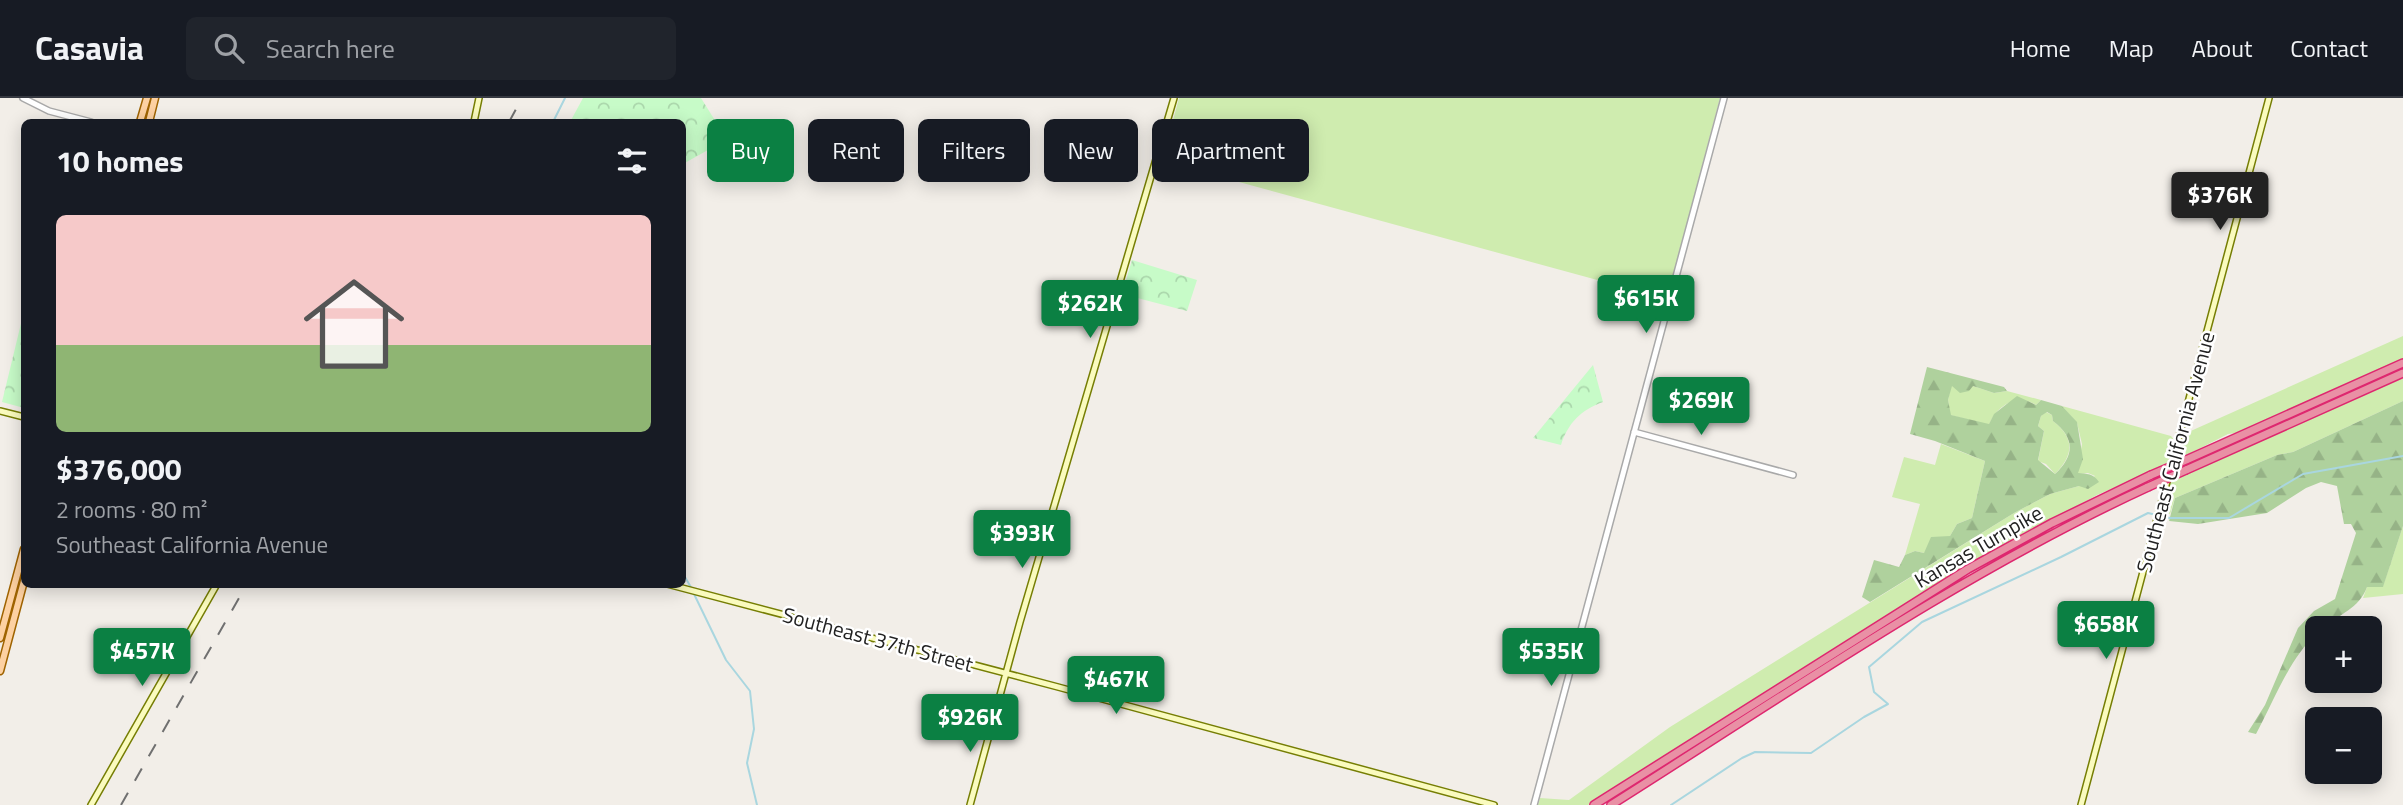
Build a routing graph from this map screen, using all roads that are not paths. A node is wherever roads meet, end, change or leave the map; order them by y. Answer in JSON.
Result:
{"nodes":[{"id":1,"x":23,"y":98,"type":"edge"},
{"id":2,"x":147,"y":98,"type":"edge"},
{"id":3,"x":155,"y":98,"type":"edge"},
{"id":4,"x":479,"y":98,"type":"edge"},
{"id":5,"x":1174,"y":98,"type":"edge"},
{"id":6,"x":1724,"y":98,"type":"edge"},
{"id":7,"x":2269,"y":98,"type":"edge"},
{"id":8,"x":80,"y":119,"type":"edge"},
{"id":9,"x":141,"y":119,"type":"edge"},
{"id":10,"x":150,"y":119,"type":"edge"},
{"id":11,"x":475,"y":119,"type":"edge"},
{"id":12,"x":2403,"y":363,"type":"edge"},
{"id":13,"x":2403,"y":373,"type":"edge"},
{"id":14,"x":0,"y":411,"type":"edge"},
{"id":15,"x":21,"y":415,"type":"edge"},
{"id":16,"x":1634,"y":432,"type":"junction"},
{"id":17,"x":1793,"y":475,"type":"dead end"},
{"id":18,"x":21,"y":560,"type":"edge"},
{"id":19,"x":22,"y":588,"type":"edge"},
{"id":20,"x":215,"y":588,"type":"edge"},
{"id":21,"x":679,"y":588,"type":"edge"},
{"id":22,"x":0,"y":638,"type":"edge"},
{"id":23,"x":0,"y":671,"type":"edge"},
{"id":24,"x":1006,"y":673,"type":"junction"},
{"id":25,"x":91,"y":805,"type":"edge"},
{"id":26,"x":970,"y":805,"type":"edge"},
{"id":27,"x":1494,"y":805,"type":"edge"},
{"id":28,"x":1534,"y":805,"type":"edge"},
{"id":29,"x":1594,"y":805,"type":"edge"},
{"id":30,"x":1611,"y":805,"type":"edge"},
{"id":31,"x":2081,"y":805,"type":"edge"}],
"edges":[{"from":1,"to":8,"type":"street"},
{"from":2,"to":9,"type":"main road"},
{"from":3,"to":10,"type":"main road"},
{"from":4,"to":11,"type":"main road"},
{"from":5,"to":24,"type":"main road"},
{"from":6,"to":16,"type":"street"},
{"from":7,"to":31,"type":"main road","name":"Southeast California Avenue"},
{"from":12,"to":29,"type":"highway","name":"Kansas Turnpike","bridge":true},
{"from":13,"to":30,"type":"highway","name":"Kansas Turnpike","bridge":true},
{"from":14,"to":15,"type":"main road"},
{"from":16,"to":17,"type":"street"},
{"from":16,"to":28,"type":"street"},
{"from":18,"to":22,"type":"main road"},
{"from":19,"to":23,"type":"main road"},
{"from":20,"to":25,"type":"main road"},
{"from":21,"to":24,"type":"main road","name":"Southeast 37th Street"},
{"from":24,"to":26,"type":"main road"},
{"from":24,"to":27,"type":"main road","name":"Southeast 37th Street"}]}
